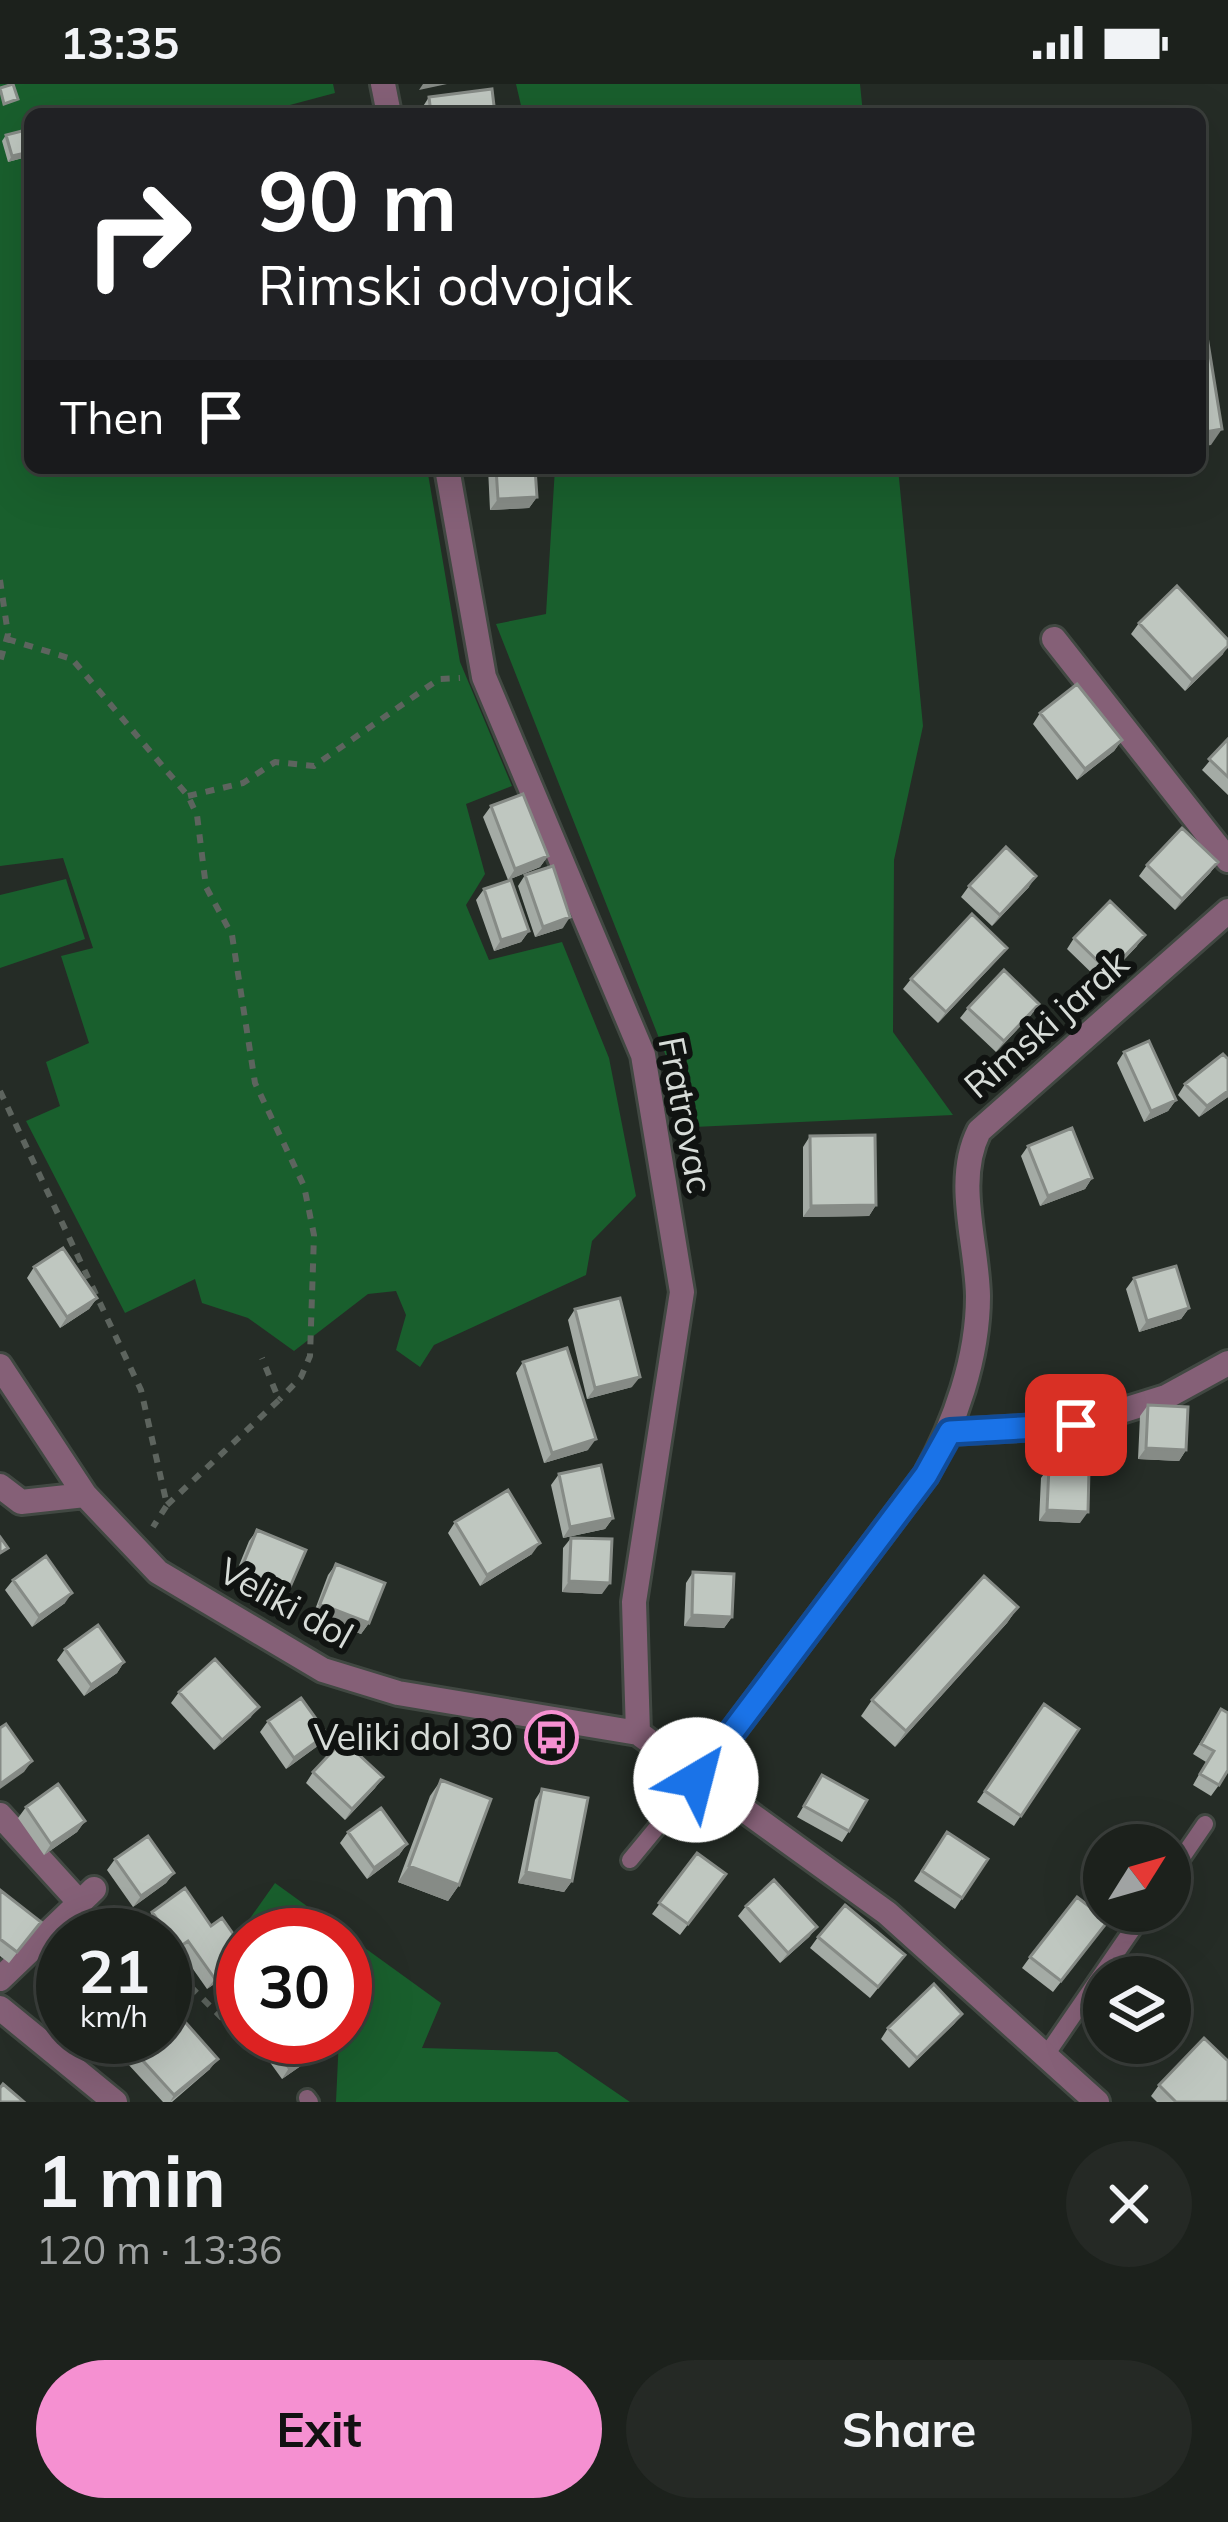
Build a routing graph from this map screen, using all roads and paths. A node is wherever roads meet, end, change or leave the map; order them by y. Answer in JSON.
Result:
{"nodes":[{"id":1,"x":448,"y":474,"type":"edge"},
{"id":2,"x":0,"y":580,"type":"edge"},
{"id":3,"x":7,"y":639,"type":"junction"},
{"id":4,"x":1054,"y":639,"type":"dead end"},
{"id":5,"x":0,"y":662,"type":"edge"},
{"id":6,"x":484,"y":677,"type":"junction"},
{"id":7,"x":188,"y":796,"type":"junction"},
{"id":8,"x":1228,"y":860,"type":"edge"},
{"id":9,"x":1228,"y":911,"type":"edge"},
{"id":10,"x":0,"y":1091,"type":"edge"},
{"id":11,"x":262,"y":1358,"type":"dead end"},
{"id":12,"x":1228,"y":1363,"type":"edge"},
{"id":13,"x":0,"y":1366,"type":"edge"},
{"id":14,"x":279,"y":1400,"type":"junction"},
{"id":15,"x":950,"y":1432,"type":"junction"},
{"id":16,"x":0,"y":1486,"type":"edge"},
{"id":17,"x":85,"y":1496,"type":"junction"},
{"id":18,"x":167,"y":1505,"type":"junction"},
{"id":19,"x":138,"y":1551,"type":"junction"},
{"id":20,"x":638,"y":1733,"type":"junction"},
{"id":21,"x":696,"y":1780,"type":"junction"},
{"id":22,"x":0,"y":1815,"type":"edge"},
{"id":23,"x":1204,"y":1824,"type":"dead end"},
{"id":24,"x":1191,"y":1844,"type":"edge"},
{"id":25,"x":630,"y":1860,"type":"dead end"},
{"id":26,"x":87,"y":1896,"type":"junction"},
{"id":27,"x":103,"y":1908,"type":"edge"},
{"id":28,"x":1133,"y":1932,"type":"edge"},
{"id":29,"x":0,"y":1978,"type":"edge"},
{"id":30,"x":192,"y":1988,"type":"edge"},
{"id":31,"x":0,"y":2008,"type":"edge"},
{"id":32,"x":216,"y":2012,"type":"edge"},
{"id":33,"x":1054,"y":2066,"type":"junction"},
{"id":34,"x":116,"y":2102,"type":"edge"},
{"id":35,"x":1062,"y":2102,"type":"edge"},
{"id":36,"x":1096,"y":2102,"type":"edge"}],
"edges":[{"from":1,"to":6,"type":"street","name":"Fratrovac"},
{"from":2,"to":3,"type":"path"},
{"from":3,"to":5,"type":"path"},
{"from":3,"to":7,"type":"path"},
{"from":4,"to":8,"type":"street"},
{"from":6,"to":7,"type":"path"},
{"from":6,"to":20,"type":"street","name":"Fratrovac"},
{"from":7,"to":14,"type":"path"},
{"from":9,"to":15,"type":"street","name":"Rimski jarak"},
{"from":10,"to":18,"type":"path"},
{"from":11,"to":14,"type":"path"},
{"from":12,"to":15,"type":"street"},
{"from":13,"to":17,"type":"street","name":"Veliki dol"},
{"from":14,"to":18,"type":"path"},
{"from":15,"to":21,"type":"street","name":"Rimski jarak"},
{"from":16,"to":17,"type":"street"},
{"from":17,"to":19,"type":"street","name":"Veliki dol"},
{"from":18,"to":19,"type":"path"},
{"from":19,"to":20,"type":"street","name":"Veliki dol"},
{"from":20,"to":21,"type":"street","name":"Veliki dol"},
{"from":21,"to":25,"type":"lane"},
{"from":21,"to":33,"type":"street","name":"Veliki dol"},
{"from":22,"to":26,"type":"street"},
{"from":23,"to":24,"type":"lane"},
{"from":26,"to":27,"type":"path"},
{"from":26,"to":29,"type":"street"},
{"from":28,"to":33,"type":"lane"},
{"from":30,"to":32,"type":"path"},
{"from":31,"to":34,"type":"street"},
{"from":33,"to":35,"type":"street"},
{"from":33,"to":36,"type":"street","name":"Veliki dol"}]}
